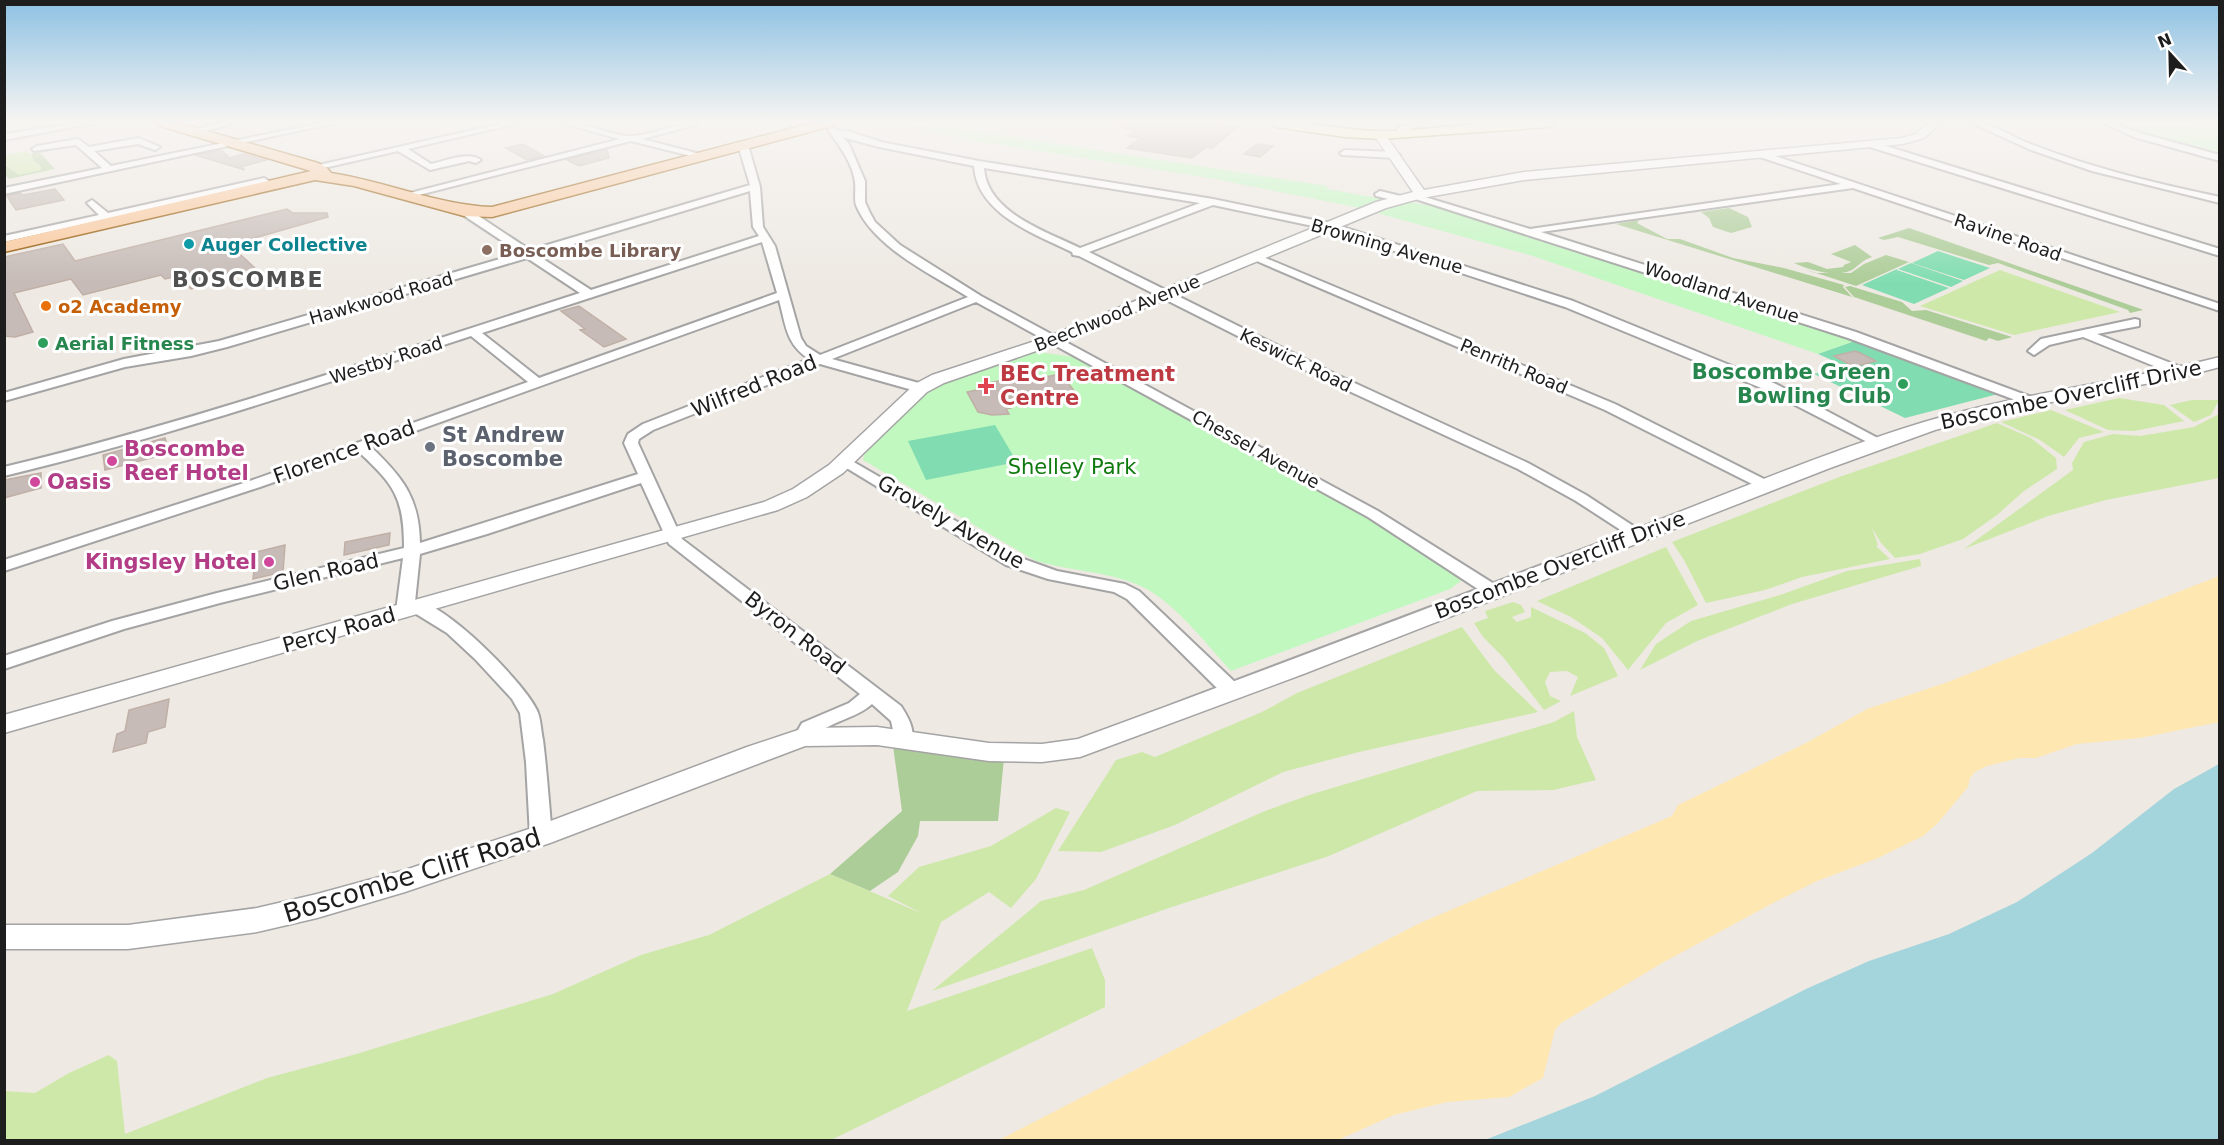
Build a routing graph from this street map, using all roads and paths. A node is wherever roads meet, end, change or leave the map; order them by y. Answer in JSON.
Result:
{"nodes":[{"id":1,"x":74,"y":176,"type":"edge"},
{"id":2,"x":310,"y":176,"type":"edge"},
{"id":3,"x":318,"y":176,"type":"edge"},
{"id":4,"x":480,"y":176,"type":"edge"},
{"id":5,"x":626,"y":176,"type":"edge"},
{"id":6,"x":752,"y":176,"type":"edge"},
{"id":7,"x":858,"y":176,"type":"edge"},
{"id":8,"x":981,"y":176,"type":"edge"},
{"id":9,"x":1056,"y":176,"type":"edge"},
{"id":10,"x":1403,"y":176,"type":"edge"},
{"id":11,"x":1531,"y":176,"type":"edge"},
{"id":12,"x":1829,"y":176,"type":"edge"},
{"id":13,"x":1974,"y":176,"type":"edge"},
{"id":14,"x":2130,"y":176,"type":"edge"},
{"id":15,"x":313,"y":178,"type":"junction"},
{"id":16,"x":264,"y":181,"type":"dead end"},
{"id":17,"x":1855,"y":185,"type":"junction"},
{"id":18,"x":755,"y":187,"type":"junction"},
{"id":19,"x":4,"y":191,"type":"edge"},
{"id":20,"x":1380,"y":194,"type":"dead end"},
{"id":21,"x":407,"y":195,"type":"junction"},
{"id":22,"x":1411,"y":196,"type":"junction"},
{"id":23,"x":2220,"y":200,"type":"edge"},
{"id":24,"x":1213,"y":202,"type":"junction"},
{"id":25,"x":92,"y":203,"type":"dead end"},
{"id":26,"x":446,"y":205,"type":"junction"},
{"id":27,"x":481,"y":213,"type":"junction"},
{"id":28,"x":106,"y":216,"type":"junction"},
{"id":29,"x":1329,"y":226,"type":"junction"},
{"id":30,"x":1528,"y":231,"type":"junction"},
{"id":31,"x":764,"y":238,"type":"junction"},
{"id":32,"x":4,"y":239,"type":"edge"},
{"id":33,"x":4,"y":249,"type":"edge"},
{"id":34,"x":1077,"y":253,"type":"junction"},
{"id":35,"x":2220,"y":253,"type":"edge"},
{"id":36,"x":530,"y":254,"type":"junction"},
{"id":37,"x":1256,"y":257,"type":"junction"},
{"id":38,"x":589,"y":294,"type":"junction"},
{"id":39,"x":783,"y":295,"type":"junction"},
{"id":40,"x":1164,"y":296,"type":"junction"},
{"id":41,"x":977,"y":298,"type":"junction"},
{"id":42,"x":2220,"y":308,"type":"edge"},
{"id":43,"x":2135,"y":323,"type":"dead end"},
{"id":44,"x":474,"y":332,"type":"junction"},
{"id":45,"x":2084,"y":333,"type":"junction"},
{"id":46,"x":1056,"y":339,"type":"junction"},
{"id":47,"x":2034,"y":351,"type":"dead end"},
{"id":48,"x":819,"y":360,"type":"junction"},
{"id":49,"x":2220,"y":362,"type":"edge"},
{"id":50,"x":2181,"y":372,"type":"junction"},
{"id":51,"x":537,"y":383,"type":"junction"},
{"id":52,"x":921,"y":388,"type":"junction"},
{"id":53,"x":4,"y":397,"type":"edge"},
{"id":54,"x":2029,"y":401,"type":"junction"},
{"id":55,"x":1880,"y":443,"type":"junction"},
{"id":56,"x":361,"y":446,"type":"junction"},
{"id":57,"x":845,"y":461,"type":"junction"},
{"id":58,"x":4,"y":472,"type":"edge"},
{"id":59,"x":647,"y":476,"type":"junction"},
{"id":60,"x":1767,"y":486,"type":"junction"},
{"id":61,"x":673,"y":535,"type":"junction"},
{"id":62,"x":1639,"y":535,"type":"junction"},
{"id":63,"x":411,"y":551,"type":"junction"},
{"id":64,"x":4,"y":566,"type":"edge"},
{"id":65,"x":1493,"y":591,"type":"junction"},
{"id":66,"x":412,"y":609,"type":"junction"},
{"id":67,"x":4,"y":663,"type":"edge"},
{"id":68,"x":1232,"y":691,"type":"junction"},
{"id":69,"x":873,"y":693,"type":"junction"},
{"id":70,"x":4,"y":724,"type":"edge"},
{"id":71,"x":804,"y":737,"type":"junction"},
{"id":72,"x":903,"y":740,"type":"junction"},
{"id":73,"x":541,"y":836,"type":"junction"},
{"id":74,"x":4,"y":938,"type":"edge"}],
"edges":[{"from":1,"to":19,"type":"street"},
{"from":2,"to":15,"type":"main road"},
{"from":3,"to":15,"type":"street"},
{"from":4,"to":21,"type":"street"},
{"from":5,"to":27,"type":"main road"},
{"from":6,"to":18,"type":"street"},
{"from":7,"to":41,"type":"street","name":"Chessel Avenue"},
{"from":8,"to":34,"type":"street","name":"Keswick Road"},
{"from":9,"to":24,"type":"street","name":"Browning Avenue"},
{"from":10,"to":22,"type":"street"},
{"from":11,"to":22,"type":"street","name":"Beechwood Avenue"},
{"from":12,"to":17,"type":"street","name":"Ravine Road"},
{"from":13,"to":35,"type":"street"},
{"from":14,"to":23,"type":"street"},
{"from":15,"to":21,"type":"main road"},
{"from":15,"to":33,"type":"main road"},
{"from":16,"to":28,"type":"street"},
{"from":17,"to":30,"type":"street"},
{"from":17,"to":42,"type":"street","name":"Ravine Road"},
{"from":18,"to":31,"type":"street"},
{"from":18,"to":36,"type":"street","name":"Hawkwood Road"},
{"from":20,"to":22,"type":"street","name":"Woodland Avenue"},
{"from":21,"to":26,"type":"main road"},
{"from":22,"to":29,"type":"street","name":"Beechwood Avenue"},
{"from":22,"to":30,"type":"street","name":"Woodland Avenue"},
{"from":24,"to":29,"type":"street","name":"Browning Avenue"},
{"from":24,"to":34,"type":"street"},
{"from":25,"to":28,"type":"street"},
{"from":26,"to":27,"type":"main road"},
{"from":26,"to":27,"type":"main road"},
{"from":27,"to":36,"type":"street"},
{"from":28,"to":32,"type":"street"},
{"from":29,"to":37,"type":"street","name":"Beechwood Avenue"},
{"from":29,"to":55,"type":"street","name":"Browning Avenue"},
{"from":30,"to":54,"type":"street","name":"Woodland Avenue"},
{"from":31,"to":38,"type":"street","name":"Westby Road"},
{"from":31,"to":39,"type":"street"},
{"from":34,"to":40,"type":"street","name":"Keswick Road"},
{"from":36,"to":38,"type":"street"},
{"from":36,"to":53,"type":"street","name":"Hawkwood Road"},
{"from":37,"to":40,"type":"street","name":"Beechwood Avenue"},
{"from":37,"to":60,"type":"street","name":"Penrith Road"},
{"from":38,"to":44,"type":"street","name":"Westby Road"},
{"from":39,"to":48,"type":"street"},
{"from":39,"to":51,"type":"street","name":"Florence Road"},
{"from":40,"to":46,"type":"street","name":"Beechwood Avenue"},
{"from":40,"to":62,"type":"street","name":"Keswick Road"},
{"from":41,"to":46,"type":"street","name":"Chessel Avenue"},
{"from":41,"to":48,"type":"street","name":"Wilfred Road"},
{"from":43,"to":45,"type":"street"},
{"from":44,"to":51,"type":"street"},
{"from":44,"to":58,"type":"street","name":"Westby Road"},
{"from":45,"to":47,"type":"street"},
{"from":45,"to":50,"type":"street"},
{"from":46,"to":52,"type":"street","name":"Beechwood Avenue"},
{"from":46,"to":65,"type":"street","name":"Chessel Avenue"},
{"from":48,"to":52,"type":"street"},
{"from":48,"to":59,"type":"street","name":"Wilfred Road"},
{"from":49,"to":50,"type":"street","name":"Boscombe Overcliff Drive"},
{"from":50,"to":54,"type":"street","name":"Boscombe Overcliff Drive"},
{"from":51,"to":56,"type":"street","name":"Florence Road"},
{"from":52,"to":57,"type":"street","name":"Beechwood Avenue"},
{"from":54,"to":55,"type":"street","name":"Boscombe Overcliff Drive"},
{"from":55,"to":60,"type":"street","name":"Boscombe Overcliff Drive"},
{"from":56,"to":63,"type":"street"},
{"from":56,"to":64,"type":"street","name":"Florence Road"},
{"from":57,"to":61,"type":"street","name":"Beechwood Avenue"},
{"from":57,"to":68,"type":"street","name":"Grovely Avenue"},
{"from":59,"to":61,"type":"street","name":"Wilfred Road"},
{"from":59,"to":63,"type":"street","name":"Glen Road"},
{"from":60,"to":62,"type":"street","name":"Boscombe Overcliff Drive"},
{"from":61,"to":66,"type":"street","name":"Percy Road"},
{"from":61,"to":69,"type":"street","name":"Byron Road"},
{"from":62,"to":65,"type":"street","name":"Boscombe Overcliff Drive"},
{"from":63,"to":66,"type":"street"},
{"from":63,"to":67,"type":"street","name":"Glen Road"},
{"from":65,"to":68,"type":"street","name":"Boscombe Overcliff Drive"},
{"from":66,"to":70,"type":"street","name":"Percy Road"},
{"from":66,"to":73,"type":"street"},
{"from":68,"to":72,"type":"street","name":"Boscombe Overcliff Drive"},
{"from":69,"to":71,"type":"street","name":"Boscombe Cliff Road"},
{"from":69,"to":72,"type":"street","name":"Byron Road"},
{"from":71,"to":72,"type":"street","name":"Boscombe Cliff Road"},
{"from":71,"to":73,"type":"street","name":"Boscombe Cliff Road"},
{"from":73,"to":74,"type":"street","name":"Boscombe Cliff Road"}]}
